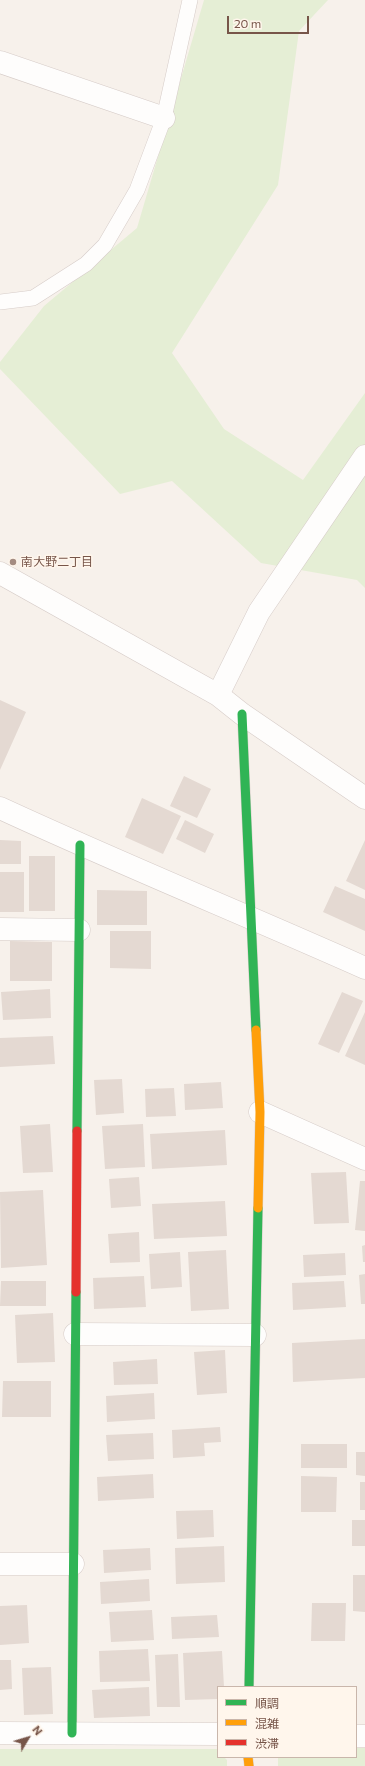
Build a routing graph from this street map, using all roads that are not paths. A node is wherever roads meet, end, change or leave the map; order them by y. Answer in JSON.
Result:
{"nodes":[{"id":1,"x":190,"y":0,"type":"edge"},
{"id":2,"x":0,"y":62,"type":"edge"},
{"id":3,"x":164,"y":118,"type":"junction"},
{"id":4,"x":0,"y":302,"type":"edge"},
{"id":5,"x":365,"y":456,"type":"edge"},
{"id":6,"x":0,"y":573,"type":"edge"},
{"id":7,"x":218,"y":695,"type":"junction"},
{"id":8,"x":242,"y":714,"type":"junction"},
{"id":9,"x":365,"y":798,"type":"edge"},
{"id":10,"x":0,"y":808,"type":"edge"},
{"id":11,"x":80,"y":845,"type":"junction"},
{"id":12,"x":250,"y":916,"type":"junction"},
{"id":13,"x":0,"y":929,"type":"edge"},
{"id":14,"x":79,"y":930,"type":"junction"},
{"id":15,"x":365,"y":968,"type":"edge"},
{"id":16,"x":260,"y":1112,"type":"junction"},
{"id":17,"x":365,"y":1159,"type":"edge"},
{"id":18,"x":75,"y":1334,"type":"junction"},
{"id":19,"x":255,"y":1335,"type":"junction"},
{"id":20,"x":0,"y":1564,"type":"edge"},
{"id":21,"x":73,"y":1564,"type":"junction"},
{"id":22,"x":249,"y":1686,"type":"edge"},
{"id":23,"x":72,"y":1732,"type":"junction"},
{"id":24,"x":0,"y":1733,"type":"edge"},
{"id":25,"x":217,"y":1734,"type":"edge"}],
"edges":[{"from":1,"to":3,"type":"lane"},
{"from":2,"to":3,"type":"street"},
{"from":3,"to":4,"type":"lane"},
{"from":5,"to":7,"type":"street"},
{"from":6,"to":7,"type":"street"},
{"from":7,"to":8,"type":"street"},
{"from":8,"to":9,"type":"street"},
{"from":8,"to":12,"type":"street"},
{"from":10,"to":11,"type":"street"},
{"from":11,"to":12,"type":"street"},
{"from":11,"to":14,"type":"street"},
{"from":12,"to":15,"type":"street"},
{"from":12,"to":16,"type":"street"},
{"from":13,"to":14,"type":"street"},
{"from":14,"to":18,"type":"street"},
{"from":16,"to":17,"type":"street"},
{"from":16,"to":19,"type":"street"},
{"from":18,"to":19,"type":"street"},
{"from":18,"to":21,"type":"street"},
{"from":19,"to":22,"type":"street"},
{"from":20,"to":21,"type":"street"},
{"from":21,"to":23,"type":"street"},
{"from":23,"to":24,"type":"street"},
{"from":23,"to":25,"type":"street"}]}
